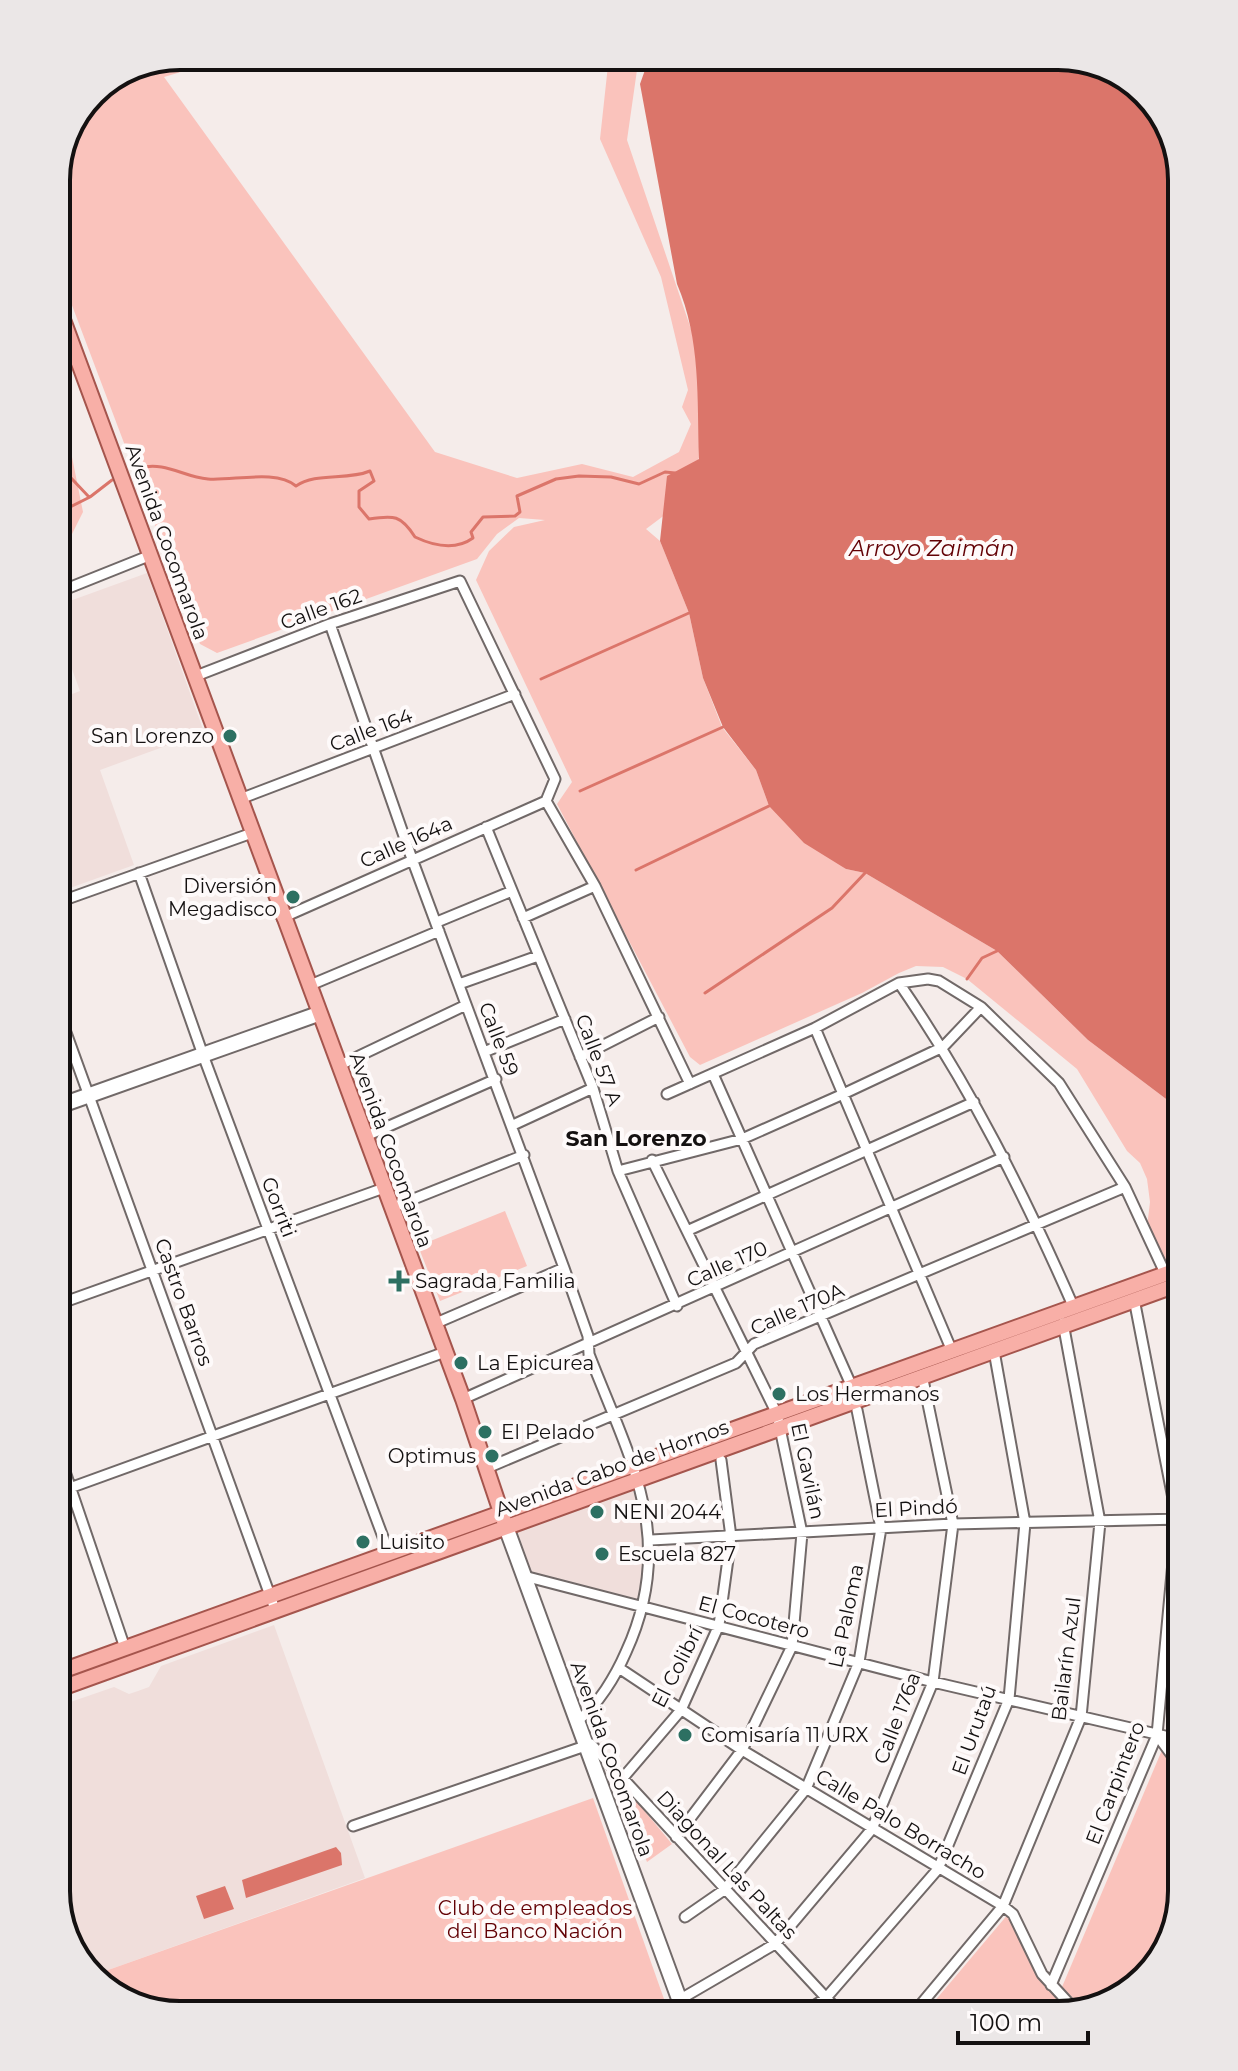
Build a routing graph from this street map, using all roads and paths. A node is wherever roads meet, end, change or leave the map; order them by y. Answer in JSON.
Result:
{"nodes":[{"id":1,"x":70,"y":338,"type":"edge"},
{"id":2,"x":151,"y":555,"type":"junction"},
{"id":3,"x":70,"y":587,"type":"edge"},
{"id":4,"x":330,"y":624,"type":"junction"},
{"id":5,"x":196,"y":676,"type":"junction"},
{"id":6,"x":515,"y":694,"type":"junction"},
{"id":7,"x":374,"y":748,"type":"junction"},
{"id":8,"x":240,"y":799,"type":"junction"},
{"id":9,"x":546,"y":801,"type":"junction"},
{"id":10,"x":486,"y":827,"type":"junction"},
{"id":11,"x":252,"y":833,"type":"junction"},
{"id":12,"x":412,"y":859,"type":"junction"},
{"id":13,"x":139,"y":873,"type":"junction"},
{"id":14,"x":595,"y":886,"type":"junction"},
{"id":15,"x":512,"y":891,"type":"junction"},
{"id":16,"x":70,"y":898,"type":"edge"},
{"id":17,"x":282,"y":918,"type":"junction"},
{"id":18,"x":523,"y":918,"type":"junction"},
{"id":19,"x":438,"y":927,"type":"junction"},
{"id":20,"x":538,"y":956,"type":"junction"},
{"id":21,"x":899,"y":983,"type":"junction"},
{"id":22,"x":459,"y":984,"type":"junction"},
{"id":23,"x":308,"y":986,"type":"junction"},
{"id":24,"x":466,"y":1005,"type":"junction"},
{"id":25,"x":981,"y":1007,"type":"junction"},
{"id":26,"x":318,"y":1014,"type":"junction"},
{"id":27,"x":659,"y":1017,"type":"junction"},
{"id":28,"x":565,"y":1019,"type":"junction"},
{"id":29,"x":815,"y":1028,"type":"junction"},
{"id":30,"x":70,"y":1044,"type":"edge"},
{"id":31,"x":943,"y":1047,"type":"junction"},
{"id":32,"x":484,"y":1052,"type":"junction"},
{"id":33,"x":203,"y":1055,"type":"junction"},
{"id":34,"x":580,"y":1057,"type":"junction"},
{"id":35,"x":338,"y":1066,"type":"junction"},
{"id":36,"x":713,"y":1074,"type":"junction"},
{"id":37,"x":496,"y":1079,"type":"junction"},
{"id":38,"x":690,"y":1084,"type":"junction"},
{"id":39,"x":593,"y":1088,"type":"junction"},
{"id":40,"x":667,"y":1094,"type":"dead end"},
{"id":41,"x":841,"y":1095,"type":"junction"},
{"id":42,"x":89,"y":1096,"type":"junction"},
{"id":43,"x":70,"y":1102,"type":"edge"},
{"id":44,"x":974,"y":1102,"type":"junction"},
{"id":45,"x":513,"y":1125,"type":"junction"},
{"id":46,"x":364,"y":1137,"type":"junction"},
{"id":47,"x":742,"y":1139,"type":"junction"},
{"id":48,"x":864,"y":1150,"type":"junction"},
{"id":49,"x":524,"y":1155,"type":"junction"},
{"id":50,"x":1004,"y":1157,"type":"junction"},
{"id":51,"x":652,"y":1160,"type":"junction"},
{"id":52,"x":618,"y":1171,"type":"junction"},
{"id":53,"x":1125,"y":1187,"type":"junction"},
{"id":54,"x":384,"y":1188,"type":"junction"},
{"id":55,"x":767,"y":1195,"type":"junction"},
{"id":56,"x":391,"y":1208,"type":"junction"},
{"id":57,"x":890,"y":1211,"type":"junction"},
{"id":58,"x":1037,"y":1224,"type":"junction"},
{"id":59,"x":268,"y":1230,"type":"junction"},
{"id":60,"x":689,"y":1230,"type":"junction"},
{"id":61,"x":793,"y":1254,"type":"junction"},
{"id":62,"x":564,"y":1268,"type":"junction"},
{"id":63,"x":154,"y":1272,"type":"junction"},
{"id":64,"x":1168,"y":1272,"type":"edge"},
{"id":65,"x":1165,"y":1273,"type":"junction"},
{"id":66,"x":920,"y":1276,"type":"junction"},
{"id":67,"x":717,"y":1288,"type":"junction"},
{"id":68,"x":1168,"y":1288,"type":"edge"},
{"id":69,"x":1134,"y":1299,"type":"junction"},
{"id":70,"x":70,"y":1300,"type":"edge"},
{"id":71,"x":677,"y":1306,"type":"junction"},
{"id":72,"x":1066,"y":1315,"type":"junction"},
{"id":73,"x":822,"y":1317,"type":"junction"},
{"id":74,"x":434,"y":1324,"type":"junction"},
{"id":75,"x":589,"y":1344,"type":"junction"},
{"id":76,"x":952,"y":1351,"type":"junction"},
{"id":77,"x":994,"y":1351,"type":"junction"},
{"id":78,"x":445,"y":1352,"type":"junction"},
{"id":79,"x":747,"y":1352,"type":"junction"},
{"id":80,"x":922,"y":1369,"type":"junction"},
{"id":81,"x":852,"y":1387,"type":"junction"},
{"id":82,"x":330,"y":1394,"type":"junction"},
{"id":83,"x":463,"y":1399,"type":"junction"},
{"id":84,"x":857,"y":1410,"type":"dead end"},
{"id":85,"x":614,"y":1417,"type":"junction"},
{"id":86,"x":779,"y":1421,"type":"junction"},
{"id":87,"x":213,"y":1436,"type":"junction"},
{"id":88,"x":721,"y":1460,"type":"dead end"},
{"id":89,"x":1168,"y":1462,"type":"edge"},
{"id":90,"x":487,"y":1468,"type":"junction"},
{"id":91,"x":636,"y":1473,"type":"junction"},
{"id":92,"x":70,"y":1488,"type":"joint"},
{"id":93,"x":1168,"y":1519,"type":"edge"},
{"id":94,"x":504,"y":1520,"type":"junction"},
{"id":95,"x":1100,"y":1522,"type":"junction"},
{"id":96,"x":1025,"y":1523,"type":"junction"},
{"id":97,"x":953,"y":1524,"type":"junction"},
{"id":98,"x":881,"y":1528,"type":"junction"},
{"id":99,"x":802,"y":1533,"type":"junction"},
{"id":100,"x":731,"y":1537,"type":"junction"},
{"id":101,"x":651,"y":1540,"type":"junction"},
{"id":102,"x":389,"y":1553,"type":"junction"},
{"id":103,"x":524,"y":1576,"type":"junction"},
{"id":104,"x":270,"y":1596,"type":"junction"},
{"id":105,"x":644,"y":1608,"type":"junction"},
{"id":106,"x":276,"y":1612,"type":"junction"},
{"id":107,"x":719,"y":1625,"type":"junction"},
{"id":108,"x":1168,"y":1632,"type":"edge"},
{"id":109,"x":792,"y":1646,"type":"junction"},
{"id":110,"x":125,"y":1648,"type":"junction"},
{"id":111,"x":859,"y":1662,"type":"junction"},
{"id":112,"x":70,"y":1668,"type":"edge"},
{"id":113,"x":619,"y":1668,"type":"junction"},
{"id":114,"x":933,"y":1682,"type":"junction"},
{"id":115,"x":70,"y":1685,"type":"edge"},
{"id":116,"x":1009,"y":1699,"type":"junction"},
{"id":117,"x":681,"y":1710,"type":"junction"},
{"id":118,"x":1081,"y":1717,"type":"junction"},
{"id":119,"x":577,"y":1721,"type":"junction"},
{"id":120,"x":1157,"y":1735,"type":"junction"},
{"id":121,"x":1168,"y":1737,"type":"edge"},
{"id":122,"x":585,"y":1743,"type":"junction"},
{"id":123,"x":742,"y":1750,"type":"junction"},
{"id":124,"x":1168,"y":1750,"type":"edge"},
{"id":125,"x":622,"y":1779,"type":"junction"},
{"id":126,"x":806,"y":1789,"type":"junction"},
{"id":127,"x":353,"y":1826,"type":"dead end"},
{"id":128,"x":872,"y":1829,"type":"junction"},
{"id":129,"x":676,"y":1837,"type":"junction"},
{"id":130,"x":938,"y":1869,"type":"junction"},
{"id":131,"x":724,"y":1890,"type":"junction"},
{"id":132,"x":1003,"y":1906,"type":"junction"},
{"id":133,"x":685,"y":1917,"type":"dead end"},
{"id":134,"x":775,"y":1944,"type":"junction"},
{"id":135,"x":1051,"y":1985,"type":"junction"},
{"id":136,"x":826,"y":1998,"type":"junction"},
{"id":137,"x":679,"y":2000,"type":"joint"},
{"id":138,"x":1066,"y":2000,"type":"edge"},
{"id":139,"x":821,"y":2001,"type":"edge"},
{"id":140,"x":829,"y":2001,"type":"edge"},
{"id":141,"x":924,"y":2001,"type":"edge"}],
"edges":[{"from":1,"to":2,"type":"main road","name":"Avenida Cocomarola"},
{"from":2,"to":3,"type":"street"},
{"from":2,"to":5,"type":"main road","name":"Avenida Cocomarola"},
{"from":4,"to":5,"type":"street","name":"Calle 162"},
{"from":4,"to":6,"type":"street","name":"Calle 162"},
{"from":4,"to":7,"type":"street","name":"Calle 59"},
{"from":5,"to":8,"type":"main road","name":"Avenida Cocomarola"},
{"from":6,"to":7,"type":"street","name":"Calle 164"},
{"from":6,"to":9,"type":"street"},
{"from":7,"to":8,"type":"street","name":"Calle 164"},
{"from":7,"to":12,"type":"street","name":"Calle 59"},
{"from":8,"to":11,"type":"main road","name":"Avenida Cocomarola"},
{"from":9,"to":10,"type":"street","name":"Calle 164a"},
{"from":9,"to":14,"type":"street"},
{"from":10,"to":12,"type":"street","name":"Calle 164a"},
{"from":10,"to":15,"type":"street","name":"Calle 57 A"},
{"from":11,"to":13,"type":"street"},
{"from":11,"to":17,"type":"main road","name":"Avenida Cocomarola"},
{"from":12,"to":17,"type":"street","name":"Calle 164a"},
{"from":12,"to":19,"type":"street","name":"Calle 59"},
{"from":13,"to":16,"type":"street"},
{"from":13,"to":33,"type":"street","name":"Gorriti"},
{"from":14,"to":18,"type":"street"},
{"from":14,"to":27,"type":"street"},
{"from":15,"to":18,"type":"street","name":"Calle 57 A"},
{"from":15,"to":19,"type":"street"},
{"from":17,"to":23,"type":"main road","name":"Avenida Cocomarola"},
{"from":18,"to":20,"type":"street","name":"Calle 57 A"},
{"from":19,"to":22,"type":"street","name":"Calle 59"},
{"from":19,"to":23,"type":"street"},
{"from":20,"to":22,"type":"street"},
{"from":20,"to":28,"type":"street","name":"Calle 57 A"},
{"from":21,"to":25,"type":"street"},
{"from":21,"to":29,"type":"street"},
{"from":21,"to":31,"type":"street","name":"Bailarín Azul"},
{"from":22,"to":24,"type":"street","name":"Calle 59"},
{"from":23,"to":26,"type":"main road","name":"Avenida Cocomarola"},
{"from":24,"to":32,"type":"street","name":"Calle 59"},
{"from":24,"to":35,"type":"street"},
{"from":25,"to":31,"type":"street"},
{"from":25,"to":53,"type":"street"},
{"from":26,"to":33,"type":"main road"},
{"from":26,"to":35,"type":"main road","name":"Avenida Cocomarola"},
{"from":27,"to":34,"type":"street"},
{"from":27,"to":38,"type":"street"},
{"from":28,"to":32,"type":"street"},
{"from":28,"to":34,"type":"street","name":"Calle 57 A"},
{"from":29,"to":36,"type":"street"},
{"from":29,"to":41,"type":"street"},
{"from":30,"to":42,"type":"street","name":"Castro Barros"},
{"from":31,"to":41,"type":"street"},
{"from":31,"to":44,"type":"street","name":"Bailarín Azul"},
{"from":32,"to":37,"type":"street","name":"Calle 59"},
{"from":33,"to":42,"type":"main road"},
{"from":33,"to":59,"type":"street","name":"Gorriti"},
{"from":34,"to":39,"type":"street","name":"Calle 57 A"},
{"from":35,"to":46,"type":"main road","name":"Avenida Cocomarola"},
{"from":36,"to":38,"type":"street"},
{"from":36,"to":47,"type":"street"},
{"from":37,"to":45,"type":"street","name":"Calle 59"},
{"from":37,"to":46,"type":"street"},
{"from":38,"to":40,"type":"street"},
{"from":39,"to":45,"type":"street"},
{"from":39,"to":52,"type":"street","name":"Calle 57 A"},
{"from":41,"to":47,"type":"street"},
{"from":41,"to":48,"type":"street"},
{"from":42,"to":43,"type":"main road"},
{"from":42,"to":63,"type":"street","name":"Castro Barros"},
{"from":44,"to":48,"type":"street"},
{"from":44,"to":50,"type":"street","name":"Bailarín Azul"},
{"from":45,"to":49,"type":"street","name":"Calle 59"},
{"from":46,"to":54,"type":"main road","name":"Avenida Cocomarola"},
{"from":47,"to":51,"type":"street"},
{"from":47,"to":55,"type":"street"},
{"from":48,"to":55,"type":"street"},
{"from":48,"to":57,"type":"street"},
{"from":49,"to":56,"type":"street"},
{"from":49,"to":62,"type":"street","name":"Calle 59"},
{"from":50,"to":57,"type":"street","name":"Calle 170"},
{"from":50,"to":58,"type":"street","name":"Bailarín Azul"},
{"from":51,"to":52,"type":"street"},
{"from":51,"to":60,"type":"street","name":"El Gavilán"},
{"from":52,"to":71,"type":"street","name":"Calle 57 A"},
{"from":53,"to":58,"type":"street","name":"Calle 170A"},
{"from":53,"to":65,"type":"street"},
{"from":54,"to":56,"type":"main road","name":"Avenida Cocomarola"},
{"from":54,"to":59,"type":"street"},
{"from":55,"to":60,"type":"street"},
{"from":55,"to":61,"type":"street"},
{"from":56,"to":74,"type":"main road","name":"Avenida Cocomarola"},
{"from":57,"to":61,"type":"street","name":"Calle 170"},
{"from":57,"to":66,"type":"street"},
{"from":58,"to":66,"type":"street","name":"Calle 170A"},
{"from":58,"to":72,"type":"street","name":"Bailarín Azul"},
{"from":59,"to":63,"type":"street"},
{"from":59,"to":82,"type":"street","name":"Gorriti"},
{"from":60,"to":67,"type":"street","name":"El Gavilán"},
{"from":61,"to":67,"type":"street","name":"Calle 170"},
{"from":61,"to":73,"type":"street"},
{"from":62,"to":74,"type":"street"},
{"from":62,"to":75,"type":"street","name":"Calle 59"},
{"from":63,"to":70,"type":"street"},
{"from":63,"to":87,"type":"street","name":"Castro Barros"},
{"from":64,"to":65,"type":"main road","name":"Avenida Cabo de Hornos"},
{"from":65,"to":72,"type":"main road","name":"Avenida Cabo de Hornos"},
{"from":66,"to":73,"type":"street","name":"Calle 170A"},
{"from":66,"to":76,"type":"street"},
{"from":67,"to":71,"type":"street","name":"Calle 170"},
{"from":67,"to":79,"type":"street","name":"El Gavilán"},
{"from":68,"to":69,"type":"main road","name":"Avenida Cabo de Hornos"},
{"from":69,"to":72,"type":"main road","name":"Avenida Cabo de Hornos"},
{"from":69,"to":89,"type":"street","name":"El Carpintero"},
{"from":71,"to":75,"type":"street","name":"Calle 170"},
{"from":72,"to":76,"type":"main road","name":"Avenida Cabo de Hornos"},
{"from":72,"to":77,"type":"main road","name":"Avenida Cabo de Hornos"},
{"from":72,"to":95,"type":"street","name":"Bailarín Azul"},
{"from":73,"to":79,"type":"street","name":"Calle 170A"},
{"from":73,"to":81,"type":"street"},
{"from":74,"to":78,"type":"main road","name":"Avenida Cocomarola"},
{"from":75,"to":83,"type":"street","name":"Calle 170"},
{"from":75,"to":85,"type":"street","name":"Calle 59"},
{"from":76,"to":80,"type":"main road","name":"Avenida Cabo de Hornos"},
{"from":77,"to":80,"type":"main road","name":"Avenida Cabo de Hornos"},
{"from":77,"to":96,"type":"street","name":"El Urutaú"},
{"from":78,"to":82,"type":"street"},
{"from":78,"to":83,"type":"main road","name":"Avenida Cocomarola"},
{"from":79,"to":85,"type":"street","name":"Calle 170A"},
{"from":79,"to":86,"type":"street","name":"El Gavilán"},
{"from":80,"to":81,"type":"main road","name":"Avenida Cabo de Hornos"},
{"from":80,"to":86,"type":"main road","name":"Avenida Cabo de Hornos"},
{"from":80,"to":97,"type":"street","name":"Calle 176a"},
{"from":81,"to":86,"type":"main road","name":"Avenida Cabo de Hornos"},
{"from":82,"to":87,"type":"street"},
{"from":82,"to":102,"type":"street","name":"Gorriti"},
{"from":83,"to":90,"type":"main road","name":"Avenida Cocomarola"},
{"from":84,"to":98,"type":"street","name":"La Paloma"},
{"from":85,"to":90,"type":"street","name":"Calle 170A"},
{"from":85,"to":91,"type":"street","name":"Calle 59"},
{"from":86,"to":91,"type":"main road","name":"Avenida Cabo de Hornos"},
{"from":86,"to":99,"type":"street","name":"El Gavilán"},
{"from":87,"to":92,"type":"street"},
{"from":87,"to":104,"type":"street","name":"Castro Barros"},
{"from":88,"to":100,"type":"street","name":"El Colibrí"},
{"from":90,"to":94,"type":"main road","name":"Avenida Cocomarola"},
{"from":91,"to":94,"type":"main road","name":"Avenida Cabo de Hornos"},
{"from":91,"to":101,"type":"street","name":"Calle 59"},
{"from":92,"to":110,"type":"street"},
{"from":93,"to":95,"type":"street","name":"El Pindó"},
{"from":94,"to":102,"type":"main road","name":"Avenida Cabo de Hornos"},
{"from":94,"to":103,"type":"main road","name":"Avenida Cocomarola"},
{"from":94,"to":106,"type":"main road","name":"Avenida Cabo de Hornos"},
{"from":95,"to":96,"type":"street","name":"El Pindó"},
{"from":95,"to":118,"type":"street","name":"Bailarín Azul"},
{"from":96,"to":97,"type":"street","name":"El Pindó"},
{"from":96,"to":116,"type":"street","name":"El Urutaú"},
{"from":97,"to":98,"type":"street","name":"El Pindó"},
{"from":97,"to":114,"type":"street","name":"Calle 176a"},
{"from":98,"to":99,"type":"street","name":"El Pindó"},
{"from":98,"to":111,"type":"street","name":"La Paloma"},
{"from":99,"to":100,"type":"street","name":"El Pindó"},
{"from":99,"to":109,"type":"street","name":"El Gavilán"},
{"from":100,"to":101,"type":"street","name":"El Pindó"},
{"from":100,"to":107,"type":"street","name":"El Colibrí"},
{"from":101,"to":105,"type":"street","name":"Calle 59"},
{"from":102,"to":104,"type":"main road","name":"Avenida Cabo de Hornos"},
{"from":103,"to":105,"type":"street","name":"El Cocotero"},
{"from":103,"to":119,"type":"main road","name":"Avenida Cocomarola"},
{"from":104,"to":106,"type":"street","name":"Castro Barros"},
{"from":104,"to":110,"type":"main road","name":"Avenida Cabo de Hornos"},
{"from":105,"to":107,"type":"street","name":"El Cocotero"},
{"from":105,"to":113,"type":"street","name":"Calle 59"},
{"from":106,"to":115,"type":"main road","name":"Avenida Cabo de Hornos"},
{"from":107,"to":109,"type":"street","name":"El Cocotero"},
{"from":107,"to":117,"type":"street","name":"El Colibrí"},
{"from":108,"to":120,"type":"street","name":"El Carpintero"},
{"from":109,"to":111,"type":"street","name":"El Cocotero"},
{"from":109,"to":123,"type":"street","name":"El Gavilán"},
{"from":110,"to":112,"type":"main road","name":"Avenida Cabo de Hornos"},
{"from":111,"to":114,"type":"street","name":"El Cocotero"},
{"from":111,"to":126,"type":"street","name":"La Paloma"},
{"from":113,"to":117,"type":"street","name":"Calle Palo Borracho"},
{"from":113,"to":119,"type":"street","name":"Calle 59"},
{"from":114,"to":116,"type":"street","name":"El Cocotero"},
{"from":114,"to":128,"type":"street","name":"Calle 176a"},
{"from":116,"to":118,"type":"street","name":"El Cocotero"},
{"from":116,"to":130,"type":"street","name":"El Urutaú"},
{"from":117,"to":123,"type":"street","name":"Calle Palo Borracho"},
{"from":117,"to":125,"type":"street","name":"El Colibrí"},
{"from":118,"to":120,"type":"street","name":"El Cocotero"},
{"from":118,"to":132,"type":"street","name":"Bailarín Azul"},
{"from":119,"to":122,"type":"main road","name":"Avenida Cocomarola"},
{"from":120,"to":121,"type":"street","name":"El Cocotero"},
{"from":120,"to":124,"type":"street"},
{"from":120,"to":135,"type":"street","name":"El Carpintero"},
{"from":122,"to":125,"type":"street","name":"Diagonal Las Paltas"},
{"from":122,"to":127,"type":"street"},
{"from":122,"to":137,"type":"main road","name":"Avenida Cocomarola"},
{"from":123,"to":126,"type":"street","name":"Calle Palo Borracho"},
{"from":123,"to":129,"type":"street","name":"El Gavilán"},
{"from":125,"to":129,"type":"street","name":"Diagonal Las Paltas"},
{"from":126,"to":128,"type":"street","name":"Calle Palo Borracho"},
{"from":126,"to":131,"type":"street","name":"La Paloma"},
{"from":128,"to":130,"type":"street","name":"Calle Palo Borracho"},
{"from":128,"to":134,"type":"street","name":"Calle 176a"},
{"from":129,"to":131,"type":"street","name":"Diagonal Las Paltas"},
{"from":130,"to":132,"type":"street","name":"Calle Palo Borracho"},
{"from":130,"to":136,"type":"street","name":"El Urutaú"},
{"from":131,"to":133,"type":"street","name":"La Paloma"},
{"from":131,"to":134,"type":"street","name":"Diagonal Las Paltas"},
{"from":132,"to":135,"type":"street"},
{"from":132,"to":141,"type":"street","name":"Bailarín Azul"},
{"from":134,"to":136,"type":"street","name":"Diagonal Las Paltas"},
{"from":134,"to":137,"type":"street","name":"Calle 176a"},
{"from":135,"to":138,"type":"street"},
{"from":136,"to":139,"type":"street","name":"El Urutaú"},
{"from":136,"to":140,"type":"street","name":"Diagonal Las Paltas"}]}
